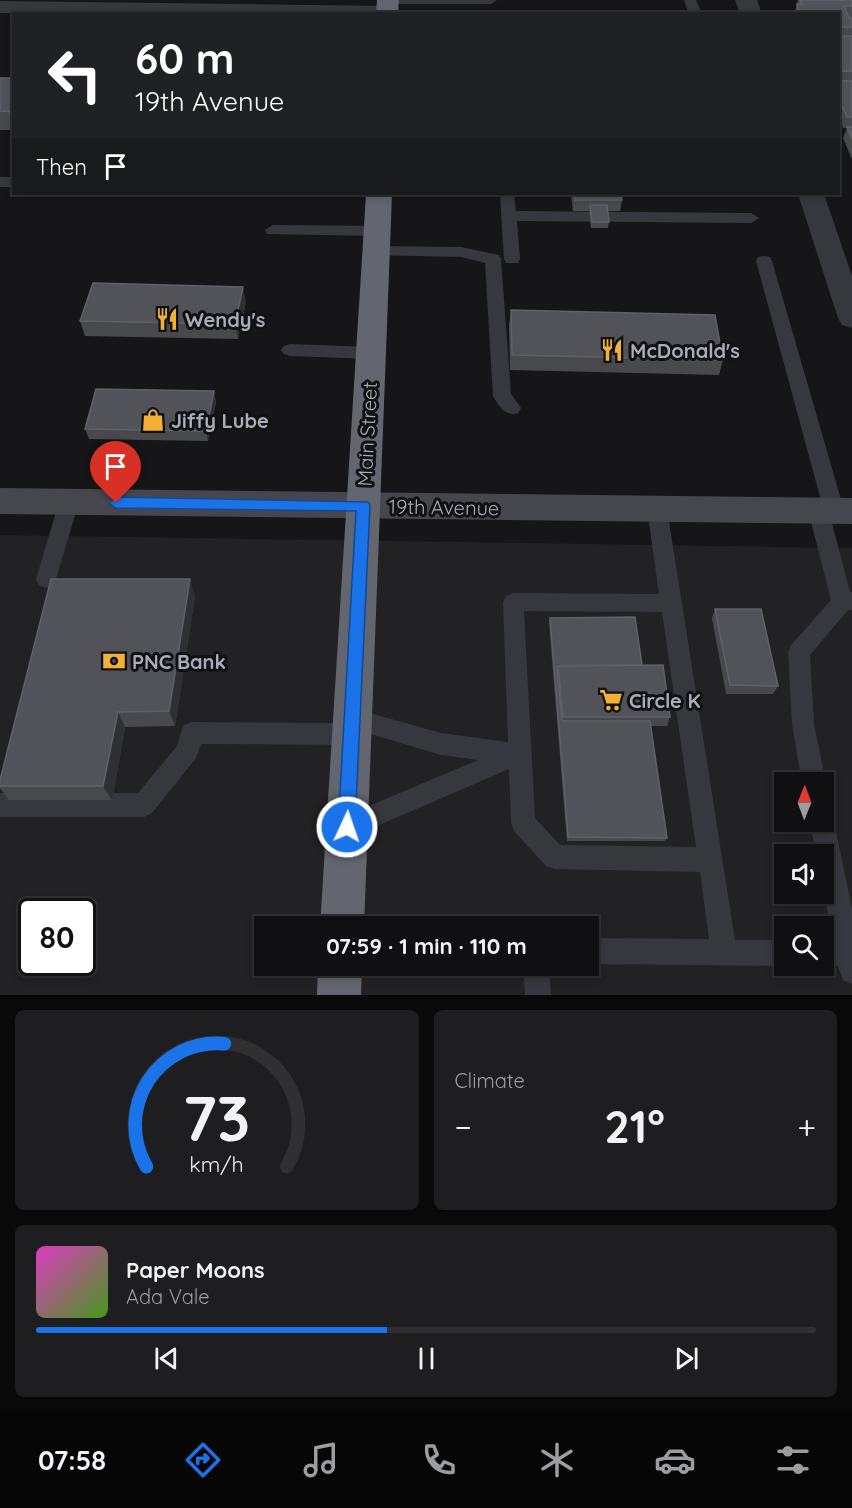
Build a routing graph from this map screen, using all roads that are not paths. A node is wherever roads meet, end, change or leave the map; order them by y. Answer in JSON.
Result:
{"nodes":[{"id":1,"x":491,"y":0,"type":"edge"},
{"id":2,"x":29,"y":4,"type":"edge"},
{"id":3,"x":0,"y":7,"type":"edge"},
{"id":4,"x":388,"y":7,"type":"edge"},
{"id":5,"x":151,"y":11,"type":"edge"},
{"id":6,"x":290,"y":12,"type":"edge"},
{"id":7,"x":423,"y":12,"type":"edge"},
{"id":8,"x":379,"y":195,"type":"edge"},
{"id":9,"x":507,"y":195,"type":"edge"},
{"id":10,"x":811,"y":195,"type":"edge"},
{"id":11,"x":508,"y":216,"type":"junction"},
{"id":12,"x":751,"y":218,"type":"dead end"},
{"id":13,"x":273,"y":230,"type":"dead end"},
{"id":14,"x":376,"y":241,"type":"junction"},
{"id":15,"x":512,"y":259,"type":"dead end"},
{"id":16,"x":764,"y":261,"type":"dead end"},
{"id":17,"x":852,"y":318,"type":"edge"},
{"id":18,"x":290,"y":350,"type":"dead end"},
{"id":19,"x":371,"y":353,"type":"junction"},
{"id":20,"x":512,"y":408,"type":"dead end"},
{"id":21,"x":0,"y":501,"type":"edge"},
{"id":22,"x":69,"y":502,"type":"junction"},
{"id":23,"x":363,"y":505,"type":"junction"},
{"id":24,"x":657,"y":509,"type":"junction"},
{"id":25,"x":835,"y":510,"type":"edge"},
{"id":26,"x":46,"y":579,"type":"dead end"},
{"id":27,"x":847,"y":602,"type":"edge"},
{"id":28,"x":672,"y":603,"type":"junction"},
{"id":29,"x":352,"y":726,"type":"junction"},
{"id":30,"x":518,"y":754,"type":"junction"},
{"id":31,"x":812,"y":772,"type":"edge"},
{"id":32,"x":0,"y":805,"type":"edge"},
{"id":33,"x":347,"y":827,"type":"junction"},
{"id":34,"x":823,"y":832,"type":"edge"},
{"id":35,"x":710,"y":860,"type":"junction"},
{"id":36,"x":343,"y":916,"type":"edge"},
{"id":37,"x":599,"y":951,"type":"edge"},
{"id":38,"x":724,"y":952,"type":"junction"},
{"id":39,"x":774,"y":953,"type":"edge"},
{"id":40,"x":841,"y":959,"type":"edge"},
{"id":41,"x":340,"y":976,"type":"edge"},
{"id":42,"x":537,"y":976,"type":"edge"},
{"id":43,"x":339,"y":995,"type":"edge"},
{"id":44,"x":538,"y":995,"type":"edge"}],
"edges":[{"from":1,"to":4,"type":"lane"},
{"from":2,"to":3,"type":"street"},
{"from":2,"to":5,"type":"street"},
{"from":4,"to":6,"type":"street"},
{"from":4,"to":7,"type":"lane"},
{"from":5,"to":6,"type":"street"},
{"from":8,"to":14,"type":"highway","name":"Main Street"},
{"from":9,"to":11,"type":"lane"},
{"from":10,"to":17,"type":"street"},
{"from":11,"to":12,"type":"lane"},
{"from":11,"to":15,"type":"lane"},
{"from":13,"to":14,"type":"lane"},
{"from":14,"to":19,"type":"highway","name":"Main Street"},
{"from":14,"to":20,"type":"lane"},
{"from":16,"to":25,"type":"lane"},
{"from":18,"to":19,"type":"lane"},
{"from":19,"to":23,"type":"highway","name":"Main Street"},
{"from":21,"to":22,"type":"street","name":"19th Avenue"},
{"from":22,"to":23,"type":"street","name":"19th Avenue"},
{"from":22,"to":26,"type":"lane"},
{"from":23,"to":24,"type":"street","name":"19th Avenue"},
{"from":23,"to":29,"type":"highway","name":"Main Street"},
{"from":24,"to":25,"type":"street","name":"19th Avenue"},
{"from":24,"to":28,"type":"lane"},
{"from":25,"to":27,"type":"lane"},
{"from":27,"to":31,"type":"lane"},
{"from":28,"to":30,"type":"lane"},
{"from":28,"to":35,"type":"lane"},
{"from":29,"to":30,"type":"lane"},
{"from":29,"to":32,"type":"lane"},
{"from":29,"to":33,"type":"highway","name":"Main Street"},
{"from":30,"to":33,"type":"lane"},
{"from":30,"to":35,"type":"lane"},
{"from":33,"to":36,"type":"highway","name":"Main Street"},
{"from":34,"to":40,"type":"lane"},
{"from":35,"to":38,"type":"lane"},
{"from":37,"to":38,"type":"lane"},
{"from":38,"to":39,"type":"lane"},
{"from":41,"to":43,"type":"highway"},
{"from":42,"to":44,"type":"lane"}]}
